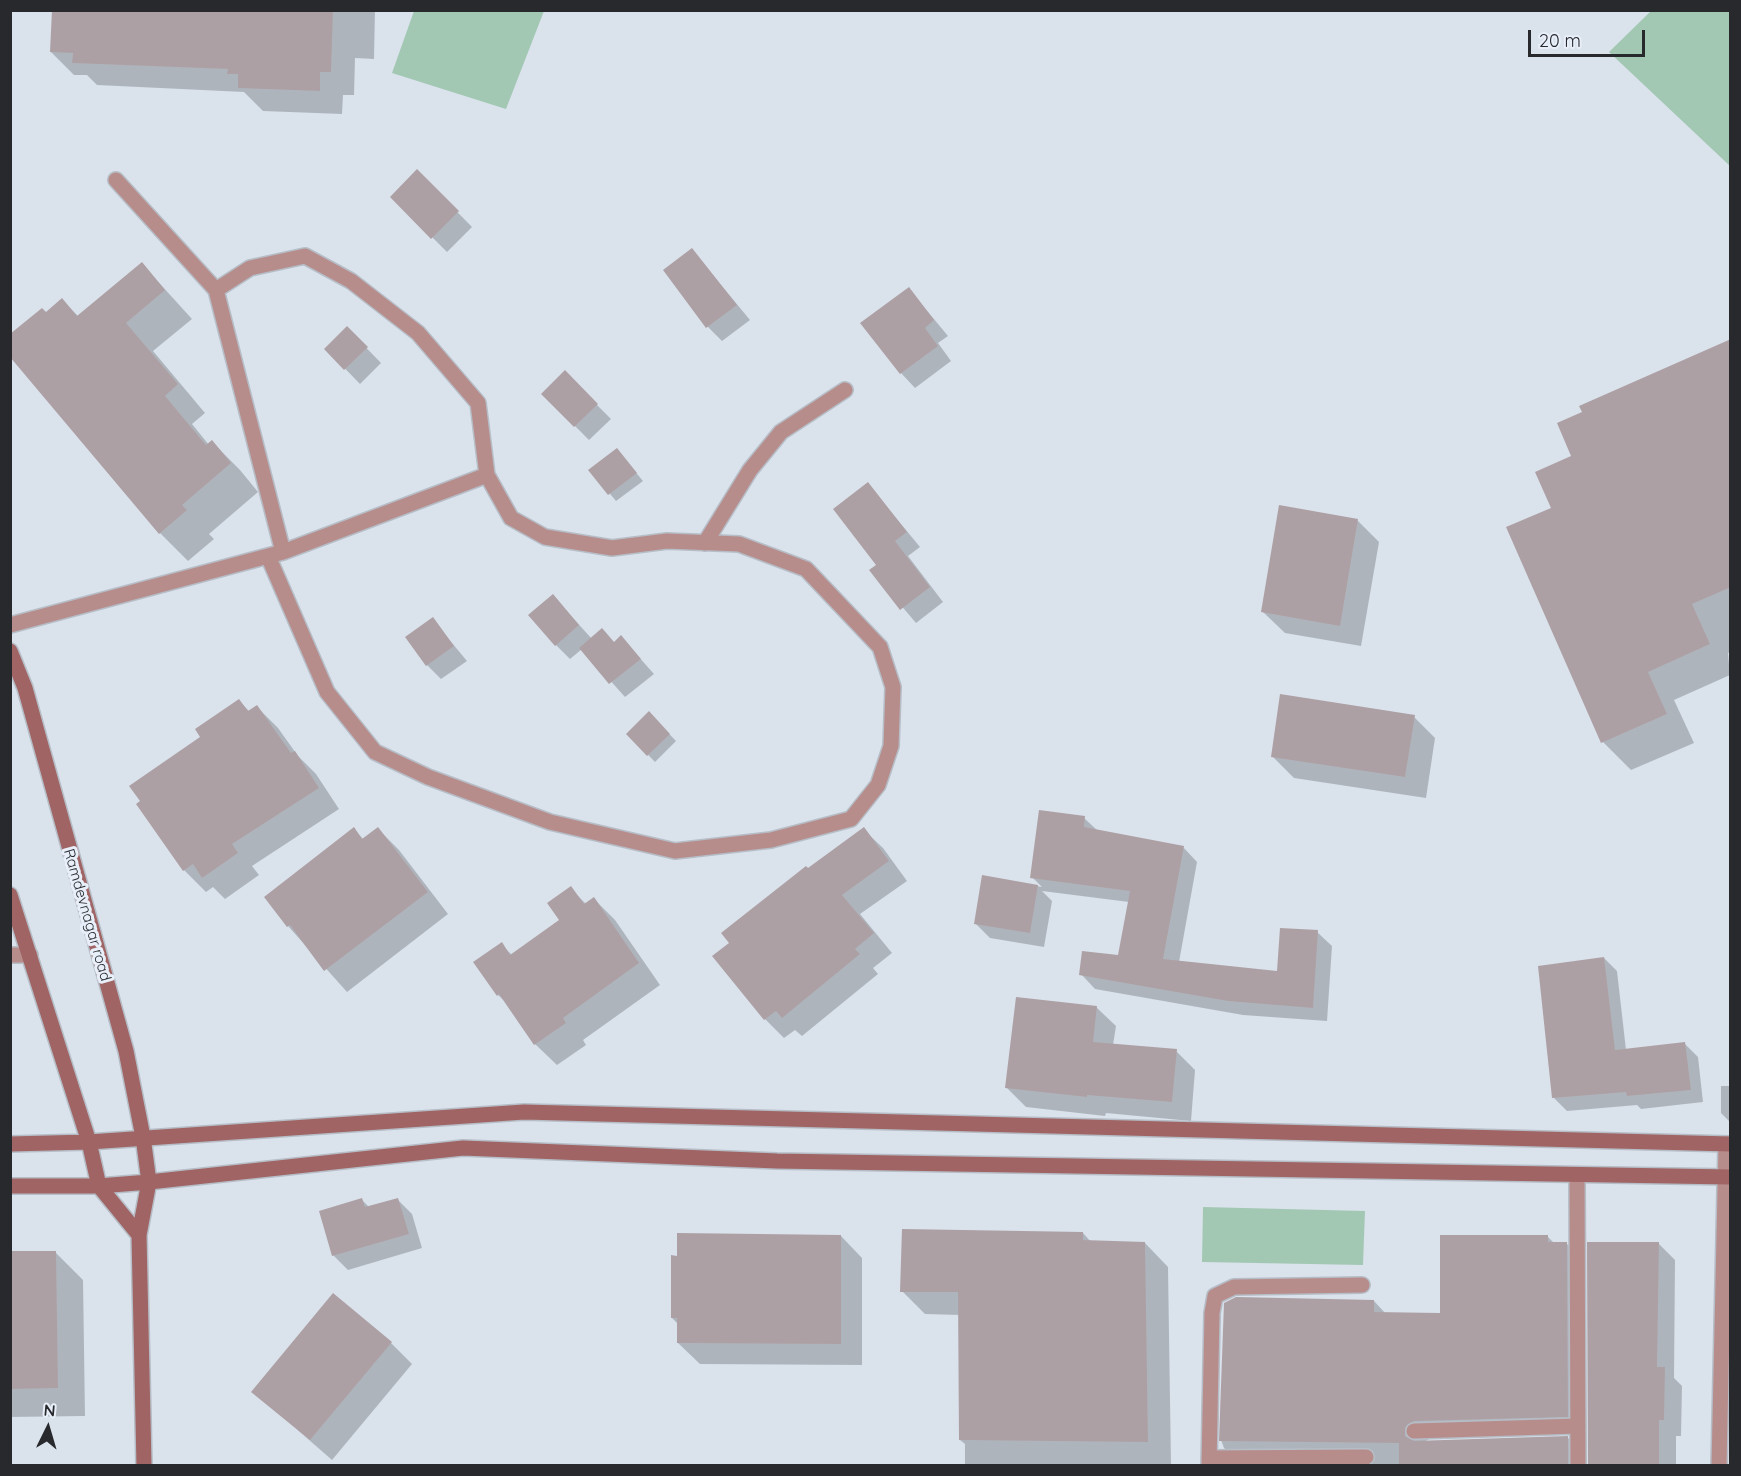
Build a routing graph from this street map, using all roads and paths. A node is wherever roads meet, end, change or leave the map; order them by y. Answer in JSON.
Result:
{"nodes":[{"id":1,"x":117,"y":180,"type":"dead end"},
{"id":2,"x":216,"y":290,"type":"junction"},
{"id":3,"x":845,"y":390,"type":"dead end"},
{"id":4,"x":487,"y":475,"type":"junction"},
{"id":5,"x":705,"y":543,"type":"junction"},
{"id":6,"x":284,"y":552,"type":"junction"},
{"id":7,"x":268,"y":556,"type":"junction"},
{"id":8,"x":10,"y":625,"type":"edge"},
{"id":9,"x":10,"y":651,"type":"edge"},
{"id":10,"x":10,"y":895,"type":"edge"},
{"id":11,"x":10,"y":955,"type":"edge"},
{"id":12,"x":30,"y":955,"type":"junction"},
{"id":13,"x":143,"y":1137,"type":"junction"},
{"id":14,"x":89,"y":1142,"type":"junction"},
{"id":15,"x":10,"y":1144,"type":"edge"},
{"id":16,"x":1728,"y":1144,"type":"edge"},
{"id":17,"x":1578,"y":1175,"type":"junction"},
{"id":18,"x":1727,"y":1177,"type":"edge"},
{"id":19,"x":148,"y":1182,"type":"junction"},
{"id":20,"x":10,"y":1186,"type":"edge"},
{"id":21,"x":99,"y":1186,"type":"junction"},
{"id":22,"x":139,"y":1235,"type":"junction"},
{"id":23,"x":1362,"y":1285,"type":"dead end"},
{"id":24,"x":1578,"y":1426,"type":"junction"},
{"id":25,"x":1414,"y":1431,"type":"dead end"},
{"id":26,"x":1366,"y":1457,"type":"dead end"},
{"id":27,"x":1209,"y":1462,"type":"edge"},
{"id":28,"x":144,"y":1466,"type":"edge"},
{"id":29,"x":1578,"y":1466,"type":"edge"},
{"id":30,"x":1719,"y":1466,"type":"edge"}],
"edges":[{"from":1,"to":2,"type":"street"},
{"from":2,"to":4,"type":"street"},
{"from":2,"to":6,"type":"street"},
{"from":3,"to":5,"type":"street"},
{"from":4,"to":5,"type":"street"},
{"from":4,"to":6,"type":"street"},
{"from":5,"to":7,"type":"street"},
{"from":6,"to":7,"type":"street"},
{"from":7,"to":8,"type":"street"},
{"from":9,"to":13,"type":"street","name":"Ramdevnagar road"},
{"from":10,"to":12,"type":"street"},
{"from":11,"to":12,"type":"street"},
{"from":12,"to":14,"type":"street"},
{"from":13,"to":14,"type":"street"},
{"from":13,"to":16,"type":"street"},
{"from":13,"to":19,"type":"street","name":"Ramdevnagar road"},
{"from":14,"to":15,"type":"street"},
{"from":14,"to":21,"type":"street"},
{"from":16,"to":18,"type":"street"},
{"from":17,"to":18,"type":"street"},
{"from":17,"to":19,"type":"street"},
{"from":17,"to":24,"type":"street"},
{"from":18,"to":30,"type":"street"},
{"from":19,"to":21,"type":"street"},
{"from":19,"to":22,"type":"street","name":"Ramdevnagar road"},
{"from":20,"to":21,"type":"street"},
{"from":21,"to":22,"type":"street"},
{"from":22,"to":28,"type":"street","name":"Ramdevnagar road"},
{"from":23,"to":27,"type":"street"},
{"from":24,"to":25,"type":"street"},
{"from":24,"to":29,"type":"street"},
{"from":26,"to":27,"type":"street"}]}
